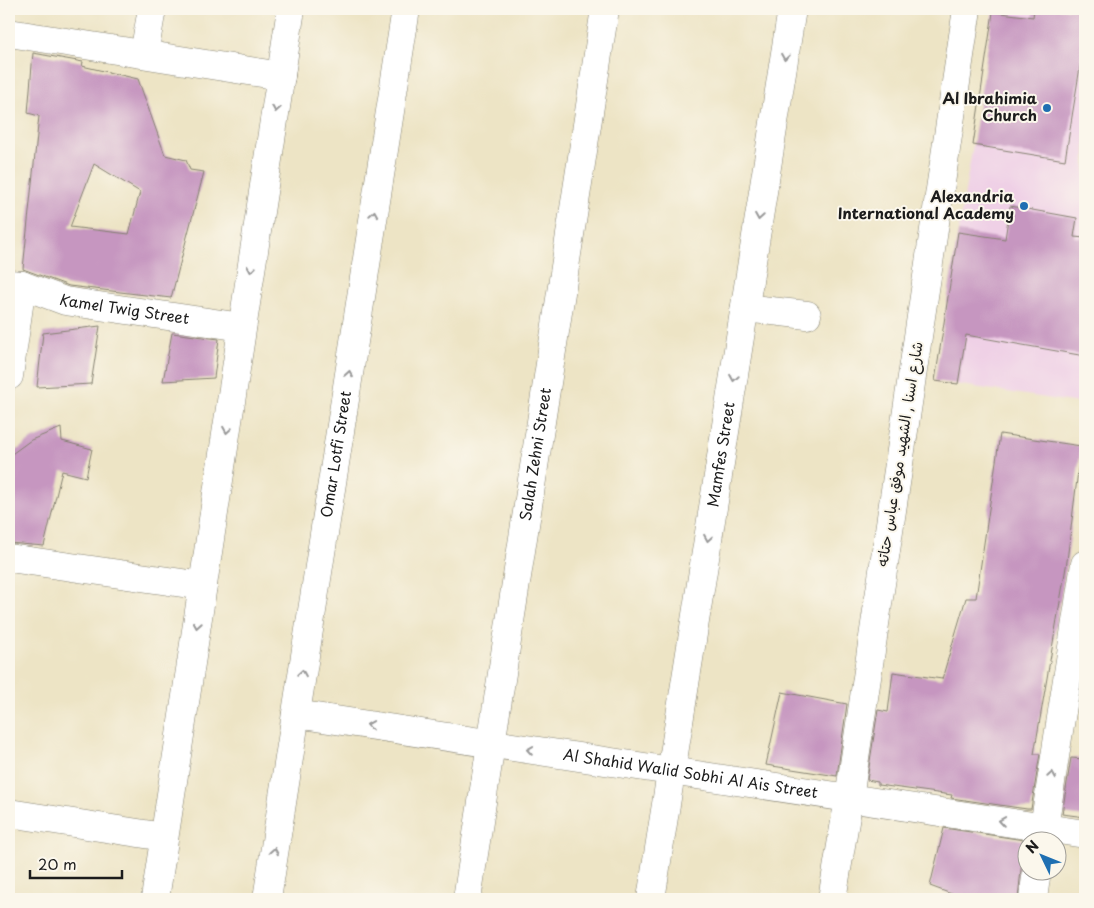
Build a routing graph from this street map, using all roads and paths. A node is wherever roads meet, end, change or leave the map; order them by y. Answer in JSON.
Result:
{"nodes":[{"id":1,"x":152,"y":9,"type":"edge"},
{"id":2,"x":291,"y":9,"type":"edge"},
{"id":3,"x":406,"y":9,"type":"edge"},
{"id":4,"x":605,"y":9,"type":"edge"},
{"id":5,"x":792,"y":9,"type":"edge"},
{"id":6,"x":967,"y":9,"type":"edge"},
{"id":7,"x":9,"y":33,"type":"edge"},
{"id":8,"x":144,"y":54,"type":"junction"},
{"id":9,"x":281,"y":76,"type":"junction"},
{"id":10,"x":15,"y":284,"type":"edge"},
{"id":11,"x":745,"y":308,"type":"junction"},
{"id":12,"x":807,"y":315,"type":"dead end"},
{"id":13,"x":242,"y":327,"type":"junction"},
{"id":14,"x":9,"y":376,"type":"edge"},
{"id":15,"x":9,"y":558,"type":"edge"},
{"id":16,"x":1085,"y":564,"type":"edge"},
{"id":17,"x":203,"y":586,"type":"junction"},
{"id":18,"x":296,"y":714,"type":"junction"},
{"id":19,"x":491,"y":744,"type":"junction"},
{"id":20,"x":671,"y":771,"type":"junction"},
{"id":21,"x":849,"y":798,"type":"junction"},
{"id":22,"x":9,"y":812,"type":"edge"},
{"id":23,"x":1021,"y":830,"type":"edge"},
{"id":24,"x":1044,"y":830,"type":"edge"},
{"id":25,"x":1066,"y":834,"type":"edge"},
{"id":26,"x":1085,"y":834,"type":"edge"},
{"id":27,"x":164,"y":837,"type":"junction"},
{"id":28,"x":1036,"y":880,"type":"edge"},
{"id":29,"x":155,"y":899,"type":"edge"},
{"id":30,"x":267,"y":899,"type":"edge"},
{"id":31,"x":466,"y":899,"type":"edge"},
{"id":32,"x":651,"y":899,"type":"edge"},
{"id":33,"x":832,"y":899,"type":"edge"},
{"id":34,"x":1033,"y":899,"type":"edge"}],
"edges":[{"from":1,"to":8,"type":"street"},
{"from":2,"to":9,"type":"street"},
{"from":18,"to":3,"type":"street","name":"Omar Lotfi Street","one_way":true},
{"from":4,"to":19,"type":"street","name":"Salah Zehni Street"},
{"from":5,"to":11,"type":"street","name":"Mamfes Street","one_way":true},
{"from":6,"to":21,"type":"street","name":"شارع اسنا , الشهيد موفق عباس حتاته"},
{"from":7,"to":8,"type":"street"},
{"from":8,"to":9,"type":"street"},
{"from":9,"to":13,"type":"street","one_way":true},
{"from":10,"to":13,"type":"street","name":"Kamel Twig Street"},
{"from":10,"to":14,"type":"street"},
{"from":11,"to":12,"type":"street"},
{"from":11,"to":20,"type":"street","name":"Mamfes Street","one_way":true},
{"from":13,"to":17,"type":"street","one_way":true},
{"from":15,"to":17,"type":"street"},
{"from":24,"to":16,"type":"street","one_way":true},
{"from":17,"to":27,"type":"street","one_way":true},
{"from":19,"to":18,"type":"street","name":"Al Shahid Walid Sobhi Al Ais Street","one_way":true},
{"from":30,"to":18,"type":"street","name":"Omar Lotfi Street","one_way":true},
{"from":20,"to":19,"type":"street","name":"Al Shahid Walid Sobhi Al Ais Street","one_way":true},
{"from":19,"to":31,"type":"street","name":"Salah Zehni Street"},
{"from":20,"to":21,"type":"street","name":"Al Shahid Walid Sobhi Al Ais Street"},
{"from":20,"to":32,"type":"street","name":"Mamfes Street"},
{"from":23,"to":21,"type":"street","name":"Al Shahid Walid Sobhi Al Ais Street","one_way":true},
{"from":21,"to":33,"type":"street","name":"شارع اسنا , الشهيد موفق عباس حتاته"},
{"from":22,"to":27,"type":"street"},
{"from":25,"to":26,"type":"street","name":"Al Shahid Walid Sobhi Al Ais Street"},
{"from":27,"to":29,"type":"street"},
{"from":28,"to":34,"type":"street"}]}
